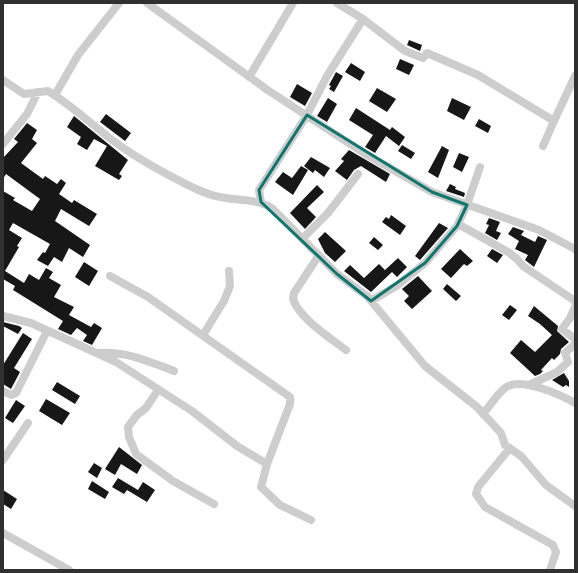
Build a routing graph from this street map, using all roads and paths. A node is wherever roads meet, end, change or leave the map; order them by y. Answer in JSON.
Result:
{"nodes":[{"id":1,"x":119,"y":3,"type":"edge"},
{"id":2,"x":147,"y":3,"type":"edge"},
{"id":3,"x":293,"y":3,"type":"edge"},
{"id":4,"x":337,"y":3,"type":"edge"},
{"id":5,"x":363,"y":19,"type":"junction"},
{"id":6,"x":575,"y":76,"type":"edge"},
{"id":7,"x":249,"y":77,"type":"junction"},
{"id":8,"x":3,"y":80,"type":"edge"},
{"id":9,"x":38,"y":92,"type":"junction"},
{"id":10,"x":55,"y":95,"type":"junction"},
{"id":11,"x":306,"y":115,"type":"junction"},
{"id":12,"x":554,"y":121,"type":"junction"},
{"id":13,"x":3,"y":144,"type":"edge"},
{"id":14,"x":543,"y":146,"type":"dead end"},
{"id":15,"x":480,"y":167,"type":"dead end"},
{"id":16,"x":358,"y":174,"type":"dead end"},
{"id":17,"x":261,"y":202,"type":"junction"},
{"id":18,"x":466,"y":205,"type":"junction"},
{"id":19,"x":458,"y":224,"type":"junction"},
{"id":20,"x":303,"y":238,"type":"junction"},
{"id":21,"x":575,"y":249,"type":"edge"},
{"id":22,"x":320,"y":255,"type":"junction"},
{"id":23,"x":229,"y":271,"type":"dead end"},
{"id":24,"x":110,"y":276,"type":"dead end"},
{"id":25,"x":371,"y":301,"type":"junction"},
{"id":26,"x":575,"y":301,"type":"edge"},
{"id":27,"x":575,"y":307,"type":"edge"},
{"id":28,"x":3,"y":316,"type":"edge"},
{"id":29,"x":47,"y":330,"type":"junction"},
{"id":30,"x":203,"y":335,"type":"junction"},
{"id":31,"x":575,"y":339,"type":"edge"},
{"id":32,"x":575,"y":344,"type":"edge"},
{"id":33,"x":346,"y":350,"type":"dead end"},
{"id":34,"x":97,"y":353,"type":"junction"},
{"id":35,"x":174,"y":371,"type":"dead end"},
{"id":36,"x":529,"y":385,"type":"junction"},
{"id":37,"x":158,"y":390,"type":"junction"},
{"id":38,"x":3,"y":391,"type":"edge"},
{"id":39,"x":575,"y":403,"type":"edge"},
{"id":40,"x":483,"y":414,"type":"junction"},
{"id":41,"x":28,"y":423,"type":"dead end"},
{"id":42,"x":510,"y":448,"type":"junction"},
{"id":43,"x":3,"y":460,"type":"edge"},
{"id":44,"x":267,"y":464,"type":"junction"},
{"id":45,"x":214,"y":504,"type":"dead end"},
{"id":46,"x":575,"y":506,"type":"edge"},
{"id":47,"x":312,"y":520,"type":"dead end"},
{"id":48,"x":3,"y":533,"type":"edge"},
{"id":49,"x":69,"y":570,"type":"edge"},
{"id":50,"x":550,"y":570,"type":"edge"}],
"edges":[{"from":1,"to":10,"type":"street"},
{"from":2,"to":7,"type":"street"},
{"from":3,"to":7,"type":"street"},
{"from":4,"to":5,"type":"street"},
{"from":5,"to":11,"type":"street"},
{"from":5,"to":12,"type":"street"},
{"from":6,"to":12,"type":"street"},
{"from":7,"to":11,"type":"street"},
{"from":8,"to":9,"type":"street"},
{"from":9,"to":10,"type":"street"},
{"from":9,"to":13,"type":"street"},
{"from":10,"to":17,"type":"street"},
{"from":11,"to":17,"type":"street"},
{"from":11,"to":18,"type":"street"},
{"from":12,"to":14,"type":"street"},
{"from":15,"to":18,"type":"street"},
{"from":16,"to":20,"type":"street"},
{"from":17,"to":20,"type":"street"},
{"from":18,"to":19,"type":"street"},
{"from":18,"to":21,"type":"street"},
{"from":19,"to":25,"type":"street"},
{"from":19,"to":26,"type":"street"},
{"from":20,"to":22,"type":"street"},
{"from":22,"to":25,"type":"street"},
{"from":22,"to":33,"type":"street"},
{"from":23,"to":30,"type":"street"},
{"from":24,"to":30,"type":"street"},
{"from":25,"to":40,"type":"street"},
{"from":27,"to":31,"type":"street"},
{"from":28,"to":29,"type":"street"},
{"from":29,"to":34,"type":"street"},
{"from":29,"to":38,"type":"street"},
{"from":30,"to":44,"type":"street"},
{"from":32,"to":36,"type":"street"},
{"from":34,"to":35,"type":"street"},
{"from":34,"to":37,"type":"street"},
{"from":36,"to":39,"type":"street"},
{"from":36,"to":40,"type":"street"},
{"from":37,"to":44,"type":"street"},
{"from":37,"to":45,"type":"street"},
{"from":40,"to":42,"type":"street"},
{"from":41,"to":43,"type":"street"},
{"from":42,"to":46,"type":"street"},
{"from":42,"to":50,"type":"street"},
{"from":44,"to":47,"type":"street"},
{"from":48,"to":49,"type":"street"}]}
